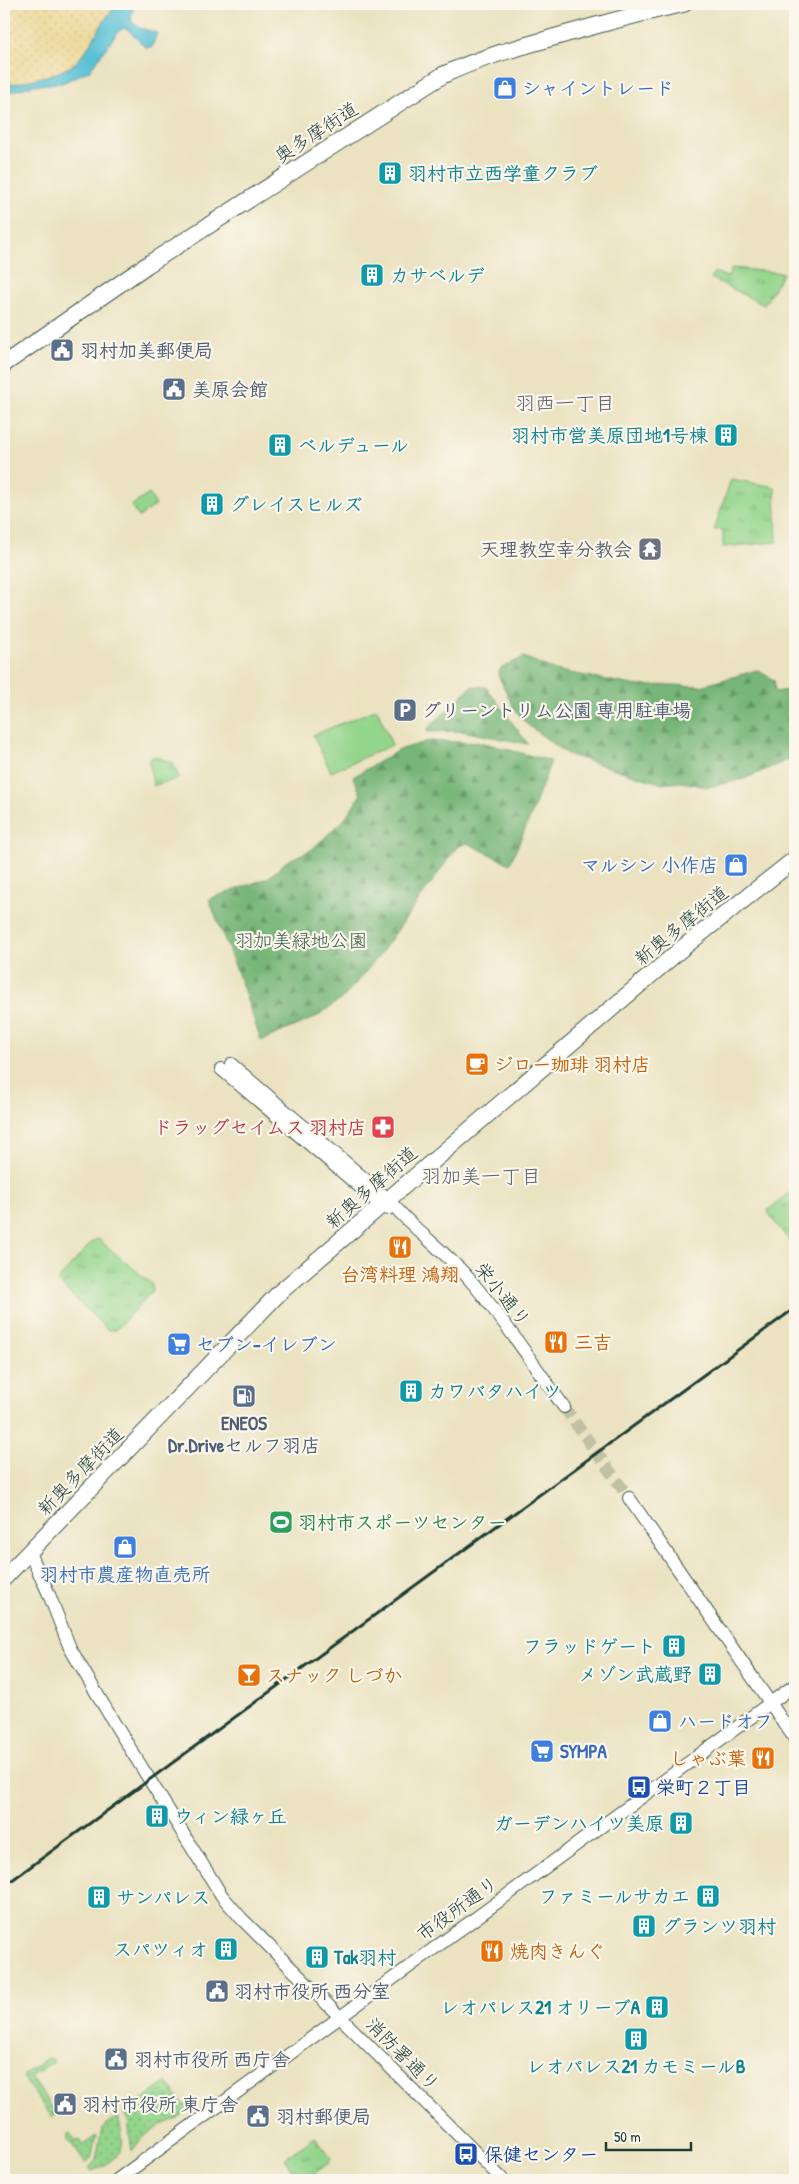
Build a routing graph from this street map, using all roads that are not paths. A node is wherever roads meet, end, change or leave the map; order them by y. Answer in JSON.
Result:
{"nodes":[{"id":1,"x":684,"y":4,"type":"edge"},
{"id":2,"x":4,"y":364,"type":"edge"},
{"id":3,"x":795,"y":859,"type":"edge"},
{"id":4,"x":226,"y":1066,"type":"dead end"},
{"id":5,"x":385,"y":1202,"type":"junction"},
{"id":6,"x":564,"y":1407,"type":"tunnel mouth"},
{"id":7,"x":629,"y":1498,"type":"tunnel mouth"},
{"id":8,"x":30,"y":1553,"type":"junction"},
{"id":9,"x":4,"y":1578,"type":"edge"},
{"id":10,"x":795,"y":1685,"type":"edge"},
{"id":11,"x":771,"y":1704,"type":"junction"},
{"id":12,"x":795,"y":1739,"type":"edge"},
{"id":13,"x":340,"y":2016,"type":"junction"},
{"id":14,"x":117,"y":2180,"type":"edge"},
{"id":15,"x":503,"y":2180,"type":"edge"}],
"edges":[{"from":1,"to":2,"type":"main road","name":"奥多摩街道"},
{"from":3,"to":5,"type":"main road","name":"新奥多摩街道"},
{"from":4,"to":5,"type":"street","name":"栄小通り"},
{"from":5,"to":6,"type":"street","name":"栄小通り"},
{"from":5,"to":8,"type":"main road","name":"新奥多摩街道"},
{"from":7,"to":11,"type":"street"},
{"from":8,"to":9,"type":"main road","name":"新奥多摩街道"},
{"from":8,"to":13,"type":"street","name":"消防署通り"},
{"from":10,"to":11,"type":"street","name":"市役所通り"},
{"from":11,"to":12,"type":"street"},
{"from":11,"to":13,"type":"street","name":"市役所通り"},
{"from":13,"to":14,"type":"street","name":"市役所通り"},
{"from":13,"to":15,"type":"street","name":"消防署通り"}]}
